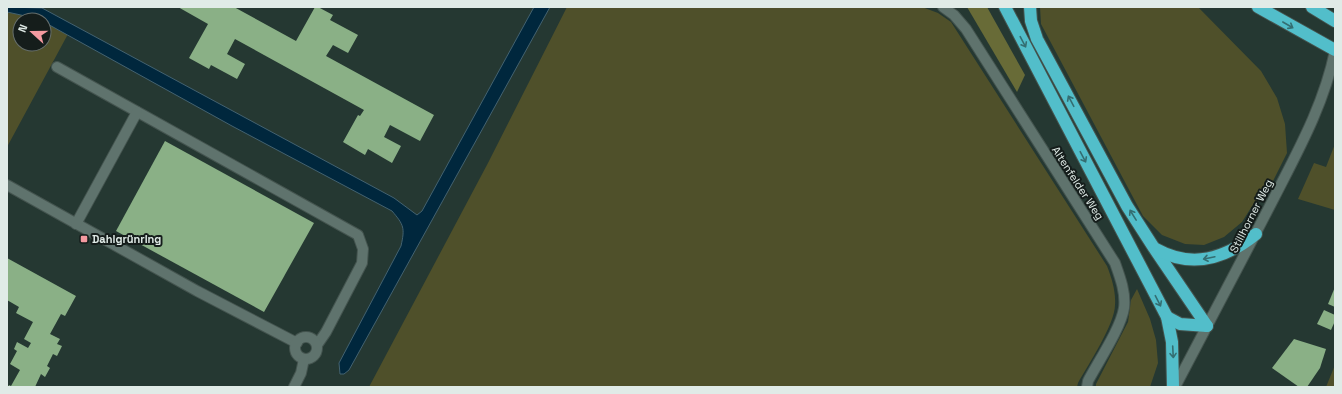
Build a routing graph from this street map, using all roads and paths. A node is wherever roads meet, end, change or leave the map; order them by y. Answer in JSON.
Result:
{"nodes":[{"id":1,"x":943,"y":7,"type":"edge"},
{"id":2,"x":1005,"y":7,"type":"edge"},
{"id":3,"x":1030,"y":7,"type":"edge"},
{"id":4,"x":1258,"y":7,"type":"edge"},
{"id":5,"x":1312,"y":7,"type":"edge"},
{"id":6,"x":1330,"y":18,"type":"edge"},
{"id":7,"x":1335,"y":51,"type":"edge"},
{"id":8,"x":57,"y":67,"type":"dead end"},
{"id":9,"x":137,"y":112,"type":"junction"},
{"id":10,"x":7,"y":185,"type":"edge"},
{"id":11,"x":76,"y":224,"type":"junction"},
{"id":12,"x":1256,"y":234,"type":"junction"},
{"id":13,"x":1154,"y":248,"type":"junction"},
{"id":14,"x":1167,"y":317,"type":"junction"},
{"id":15,"x":1207,"y":326,"type":"junction"},
{"id":16,"x":297,"y":343,"type":"junction"},
{"id":17,"x":317,"y":345,"type":"junction"},
{"id":18,"x":304,"y":359,"type":"junction"},
{"id":19,"x":299,"y":386,"type":"edge"},
{"id":20,"x":1087,"y":387,"type":"edge"},
{"id":21,"x":1174,"y":387,"type":"edge"}],
"edges":[{"from":1,"to":20,"type":"street","name":"Altenfelder Weg"},
{"from":2,"to":14,"type":"highway","one_way":true},
{"from":13,"to":3,"type":"highway","one_way":true},
{"from":4,"to":7,"type":"highway","one_way":true},
{"from":5,"to":6,"type":"highway"},
{"from":7,"to":12,"type":"street","name":"Stillhorner Weg"},
{"from":8,"to":9,"type":"street"},
{"from":9,"to":11,"type":"street"},
{"from":9,"to":17,"type":"street"},
{"from":10,"to":11,"type":"street"},
{"from":11,"to":16,"type":"street"},
{"from":12,"to":13,"type":"highway","one_way":true},
{"from":12,"to":15,"type":"street","name":"Stillhorner Weg"},
{"from":13,"to":15,"type":"highway"},
{"from":14,"to":15,"type":"highway"},
{"from":14,"to":21,"type":"highway","one_way":true},
{"from":15,"to":21,"type":"street","name":"Stillhorner Weg"},
{"from":16,"to":17,"type":"street"},
{"from":16,"to":18,"type":"street"},
{"from":17,"to":18,"type":"street"},
{"from":18,"to":19,"type":"street"}]}
